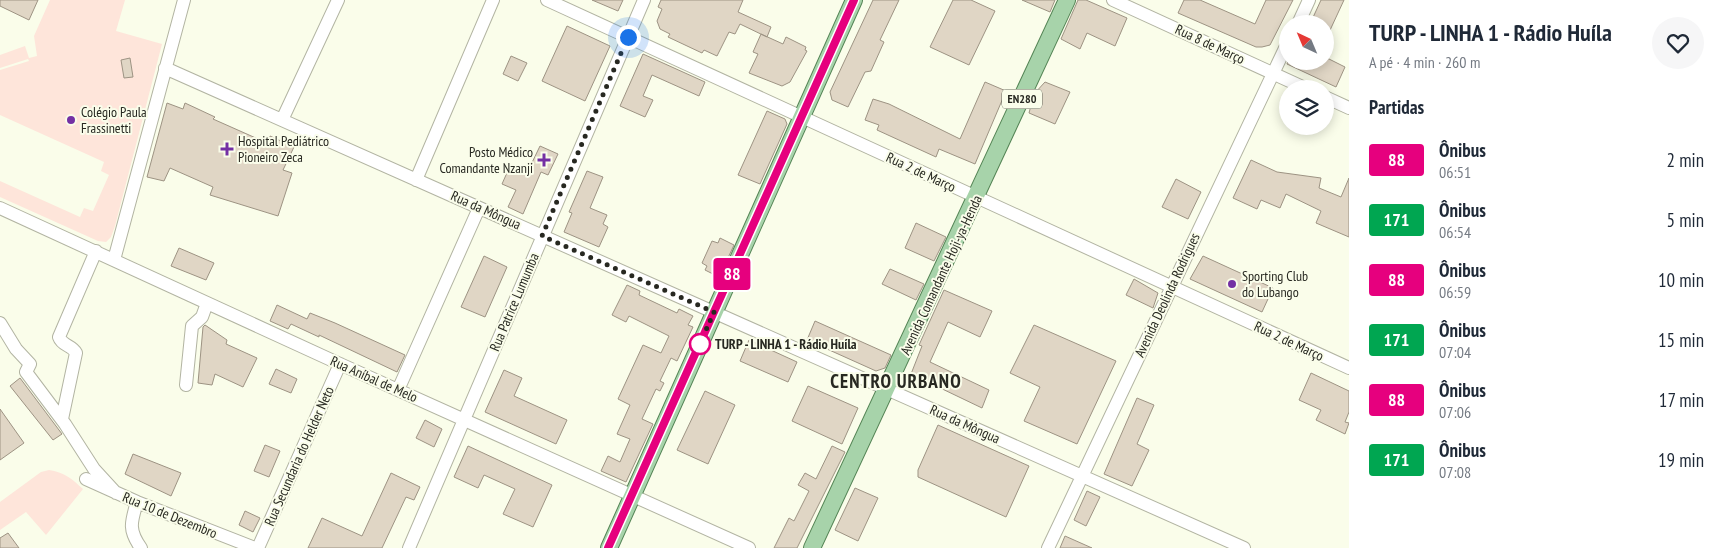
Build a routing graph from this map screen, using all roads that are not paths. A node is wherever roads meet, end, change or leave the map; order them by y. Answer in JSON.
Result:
{"nodes":[{"id":1,"x":184,"y":0,"type":"edge"},
{"id":2,"x":338,"y":0,"type":"edge"},
{"id":3,"x":493,"y":0,"type":"edge"},
{"id":4,"x":547,"y":0,"type":"edge"},
{"id":5,"x":644,"y":0,"type":"edge"},
{"id":6,"x":854,"y":0,"type":"edge"},
{"id":7,"x":1067,"y":0,"type":"edge"},
{"id":8,"x":1113,"y":0,"type":"edge"},
{"id":9,"x":1309,"y":0,"type":"edge"},
{"id":10,"x":1302,"y":15,"type":"edge"},
{"id":11,"x":628,"y":37,"type":"junction"},
{"id":12,"x":1279,"y":59,"type":"edge"},
{"id":13,"x":165,"y":68,"type":"junction"},
{"id":14,"x":1272,"y":72,"type":"junction"},
{"id":15,"x":1288,"y":80,"type":"edge"},
{"id":16,"x":1334,"y":101,"type":"edge"},
{"id":17,"x":1349,"y":108,"type":"edge"},
{"id":18,"x":802,"y":117,"type":"junction"},
{"id":19,"x":282,"y":120,"type":"junction"},
{"id":20,"x":416,"y":180,"type":"junction"},
{"id":21,"x":977,"y":197,"type":"junction"},
{"id":22,"x":0,"y":208,"type":"edge"},
{"id":23,"x":479,"y":208,"type":"junction"},
{"id":24,"x":542,"y":236,"type":"junction"},
{"id":25,"x":96,"y":251,"type":"junction"},
{"id":26,"x":114,"y":260,"type":"junction"},
{"id":27,"x":1171,"y":287,"type":"junction"},
{"id":28,"x":207,"y":303,"type":"junction"},
{"id":29,"x":714,"y":312,"type":"junction"},
{"id":30,"x":0,"y":323,"type":"edge"},
{"id":31,"x":340,"y":364,"type":"junction"},
{"id":32,"x":1349,"y":368,"type":"edge"},
{"id":33,"x":186,"y":385,"type":"dead end"},
{"id":34,"x":398,"y":390,"type":"junction"},
{"id":35,"x":888,"y":390,"type":"junction"},
{"id":36,"x":62,"y":419,"type":"junction"},
{"id":37,"x":464,"y":420,"type":"junction"},
{"id":38,"x":1082,"y":476,"type":"junction"},
{"id":39,"x":86,"y":479,"type":"dead end"},
{"id":40,"x":116,"y":493,"type":"junction"},
{"id":41,"x":632,"y":496,"type":"junction"},
{"id":42,"x":137,"y":502,"type":"junction"},
{"id":43,"x":141,"y":548,"type":"edge"},
{"id":44,"x":257,"y":548,"type":"edge"},
{"id":45,"x":409,"y":548,"type":"edge"},
{"id":46,"x":608,"y":548,"type":"edge"},
{"id":47,"x":749,"y":548,"type":"edge"},
{"id":48,"x":812,"y":548,"type":"edge"},
{"id":49,"x":1048,"y":548,"type":"edge"},
{"id":50,"x":1244,"y":548,"type":"edge"}],
"edges":[{"from":1,"to":13,"type":"street"},
{"from":2,"to":19,"type":"street"},
{"from":3,"to":20,"type":"street"},
{"from":4,"to":11,"type":"street","name":"Rua 2 de Março"},
{"from":5,"to":11,"type":"street","name":"Rua Patrice Lumumba"},
{"from":6,"to":18,"type":"main road"},
{"from":7,"to":21,"type":"main road","name":"Avenida Comandante Hoji-ya-Henda","number":"EN280"},
{"from":8,"to":14,"type":"street","name":"Rua 8 de Março"},
{"from":9,"to":10,"type":"street"},
{"from":11,"to":18,"type":"street","name":"Rua 2 de Março"},
{"from":11,"to":24,"type":"street","name":"Rua Patrice Lumumba"},
{"from":12,"to":14,"type":"street","name":"Avenida Deolinda Rodrigues"},
{"from":13,"to":19,"type":"street","name":"Rua da Môngua"},
{"from":13,"to":26,"type":"street"},
{"from":14,"to":15,"type":"street","name":"Rua 8 de Março"},
{"from":14,"to":27,"type":"street","name":"Avenida Deolinda Rodrigues"},
{"from":16,"to":17,"type":"street"},
{"from":18,"to":21,"type":"street","name":"Rua 2 de Março"},
{"from":18,"to":29,"type":"main road"},
{"from":19,"to":20,"type":"street","name":"Rua da Môngua"},
{"from":20,"to":23,"type":"street","name":"Rua da Môngua"},
{"from":21,"to":27,"type":"street","name":"Rua 2 de Março"},
{"from":21,"to":35,"type":"main road","name":"Avenida Comandante Hoji-ya-Henda","number":"EN280"},
{"from":22,"to":25,"type":"street","name":"Rua Aníbal de Melo"},
{"from":23,"to":24,"type":"street","name":"Rua da Môngua"},
{"from":23,"to":34,"type":"street"},
{"from":24,"to":29,"type":"street","name":"Rua da Môngua"},
{"from":24,"to":37,"type":"street","name":"Rua Patrice Lumumba"},
{"from":25,"to":26,"type":"street","name":"Rua Aníbal de Melo"},
{"from":25,"to":36,"type":"street"},
{"from":26,"to":28,"type":"street","name":"Rua Aníbal de Melo"},
{"from":27,"to":32,"type":"street","name":"Rua 2 de Março"},
{"from":27,"to":38,"type":"street","name":"Avenida Deolinda Rodrigues"},
{"from":28,"to":31,"type":"street","name":"Rua Aníbal de Melo"},
{"from":28,"to":33,"type":"street"},
{"from":29,"to":35,"type":"street","name":"Rua da Môngua"},
{"from":29,"to":41,"type":"main road"},
{"from":30,"to":36,"type":"street"},
{"from":31,"to":34,"type":"street","name":"Rua Aníbal de Melo"},
{"from":31,"to":44,"type":"street","name":"Rua Secundaria do Helder Neto"},
{"from":34,"to":37,"type":"street","name":"Rua Aníbal de Melo"},
{"from":35,"to":38,"type":"street","name":"Rua da Môngua"},
{"from":35,"to":48,"type":"main road","name":"Avenida Comandante Hoji-ya-Henda","number":"EN280"},
{"from":36,"to":40,"type":"street"},
{"from":37,"to":41,"type":"street","name":"Rua Aníbal de Melo"},
{"from":37,"to":45,"type":"street","name":"Rua Patrice Lumumba"},
{"from":38,"to":49,"type":"street","name":"Avenida Deolinda Rodrigues"},
{"from":38,"to":50,"type":"street","name":"Rua da Môngua"},
{"from":39,"to":40,"type":"street","name":"Rua 10 de Dezembro"},
{"from":40,"to":42,"type":"street","name":"Rua 10 de Dezembro"},
{"from":41,"to":46,"type":"main road"},
{"from":41,"to":47,"type":"street","name":"Rua Aníbal de Melo"},
{"from":42,"to":43,"type":"street"},
{"from":42,"to":44,"type":"street","name":"Rua 10 de Dezembro"}]}
